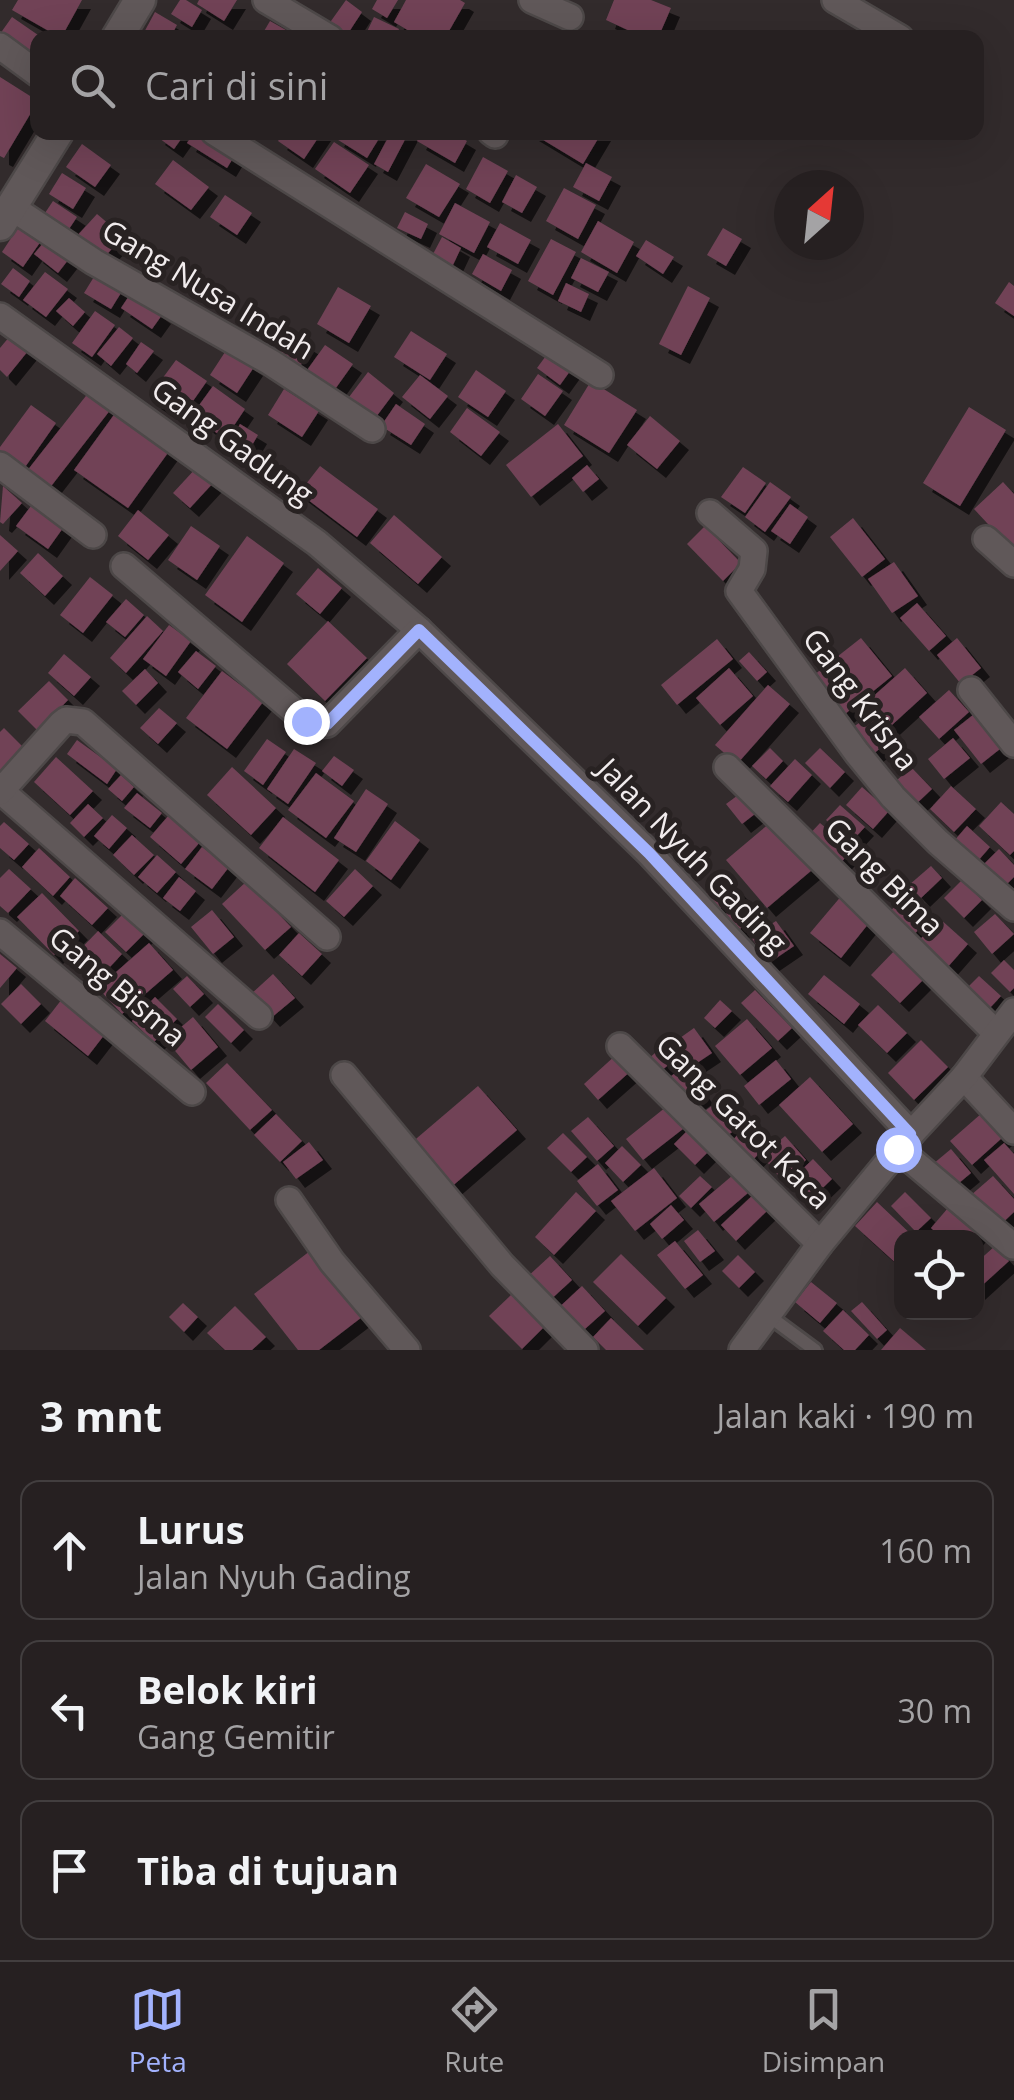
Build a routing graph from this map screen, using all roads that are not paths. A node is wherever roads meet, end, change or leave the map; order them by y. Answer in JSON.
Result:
{"nodes":[{"id":1,"x":140,"y":0,"type":"edge"},
{"id":2,"x":266,"y":0,"type":"edge"},
{"id":3,"x":532,"y":0,"type":"edge"},
{"id":4,"x":835,"y":0,"type":"edge"},
{"id":5,"x":570,"y":17,"type":"dead end"},
{"id":6,"x":122,"y":30,"type":"edge"},
{"id":7,"x":317,"y":30,"type":"edge"},
{"id":8,"x":886,"y":30,"type":"edge"},
{"id":9,"x":0,"y":46,"type":"edge"},
{"id":10,"x":30,"y":68,"type":"edge"},
{"id":11,"x":53,"y":140,"type":"edge"},
{"id":12,"x":227,"y":140,"type":"edge"},
{"id":13,"x":6,"y":216,"type":"edge"},
{"id":14,"x":0,"y":316,"type":"edge"},
{"id":15,"x":600,"y":375,"type":"dead end"},
{"id":16,"x":372,"y":429,"type":"dead end"},
{"id":17,"x":0,"y":465,"type":"edge"},
{"id":18,"x":710,"y":513,"type":"dead end"},
{"id":19,"x":94,"y":534,"type":"dead end"},
{"id":20,"x":986,"y":539,"type":"dead end"},
{"id":21,"x":1014,"y":564,"type":"edge"},
{"id":22,"x":124,"y":566,"type":"dead end"},
{"id":23,"x":419,"y":630,"type":"junction"},
{"id":24,"x":971,"y":690,"type":"dead end"},
{"id":25,"x":1014,"y":744,"type":"edge"},
{"id":26,"x":727,"y":767,"type":"dead end"},
{"id":27,"x":0,"y":792,"type":"edge"},
{"id":28,"x":1014,"y":908,"type":"edge"},
{"id":29,"x":0,"y":932,"type":"edge"},
{"id":30,"x":327,"y":938,"type":"dead end"},
{"id":31,"x":1014,"y":1011,"type":"edge"},
{"id":32,"x":258,"y":1016,"type":"dead end"},
{"id":33,"x":996,"y":1033,"type":"junction"},
{"id":34,"x":620,"y":1046,"type":"dead end"},
{"id":35,"x":344,"y":1076,"type":"dead end"},
{"id":36,"x":964,"y":1077,"type":"junction"},
{"id":37,"x":192,"y":1092,"type":"dead end"},
{"id":38,"x":1014,"y":1132,"type":"edge"},
{"id":39,"x":904,"y":1142,"type":"junction"},
{"id":40,"x":289,"y":1200,"type":"dead end"},
{"id":41,"x":820,"y":1244,"type":"junction"},
{"id":42,"x":1013,"y":1246,"type":"edge"},
{"id":43,"x":769,"y":1316,"type":"junction"},
{"id":44,"x":406,"y":1350,"type":"edge"},
{"id":45,"x":585,"y":1350,"type":"edge"},
{"id":46,"x":742,"y":1350,"type":"edge"},
{"id":47,"x":815,"y":1350,"type":"edge"}],
"edges":[{"from":1,"to":6,"type":"main road"},
{"from":2,"to":7,"type":"street"},
{"from":3,"to":5,"type":"street"},
{"from":4,"to":8,"type":"street"},
{"from":9,"to":10,"type":"street"},
{"from":11,"to":13,"type":"main road"},
{"from":12,"to":15,"type":"street"},
{"from":13,"to":16,"type":"street","name":"Gang Nusa Indah"},
{"from":14,"to":23,"type":"street","name":"Gang Gadung"},
{"from":17,"to":19,"type":"street"},
{"from":18,"to":28,"type":"street","name":"Gang Krisna"},
{"from":20,"to":21,"type":"street"},
{"from":22,"to":23,"type":"street"},
{"from":23,"to":39,"type":"street","name":"Jalan Nyuh Gading"},
{"from":24,"to":25,"type":"street"},
{"from":26,"to":33,"type":"street","name":"Gang Bima"},
{"from":27,"to":30,"type":"street"},
{"from":27,"to":32,"type":"street"},
{"from":29,"to":37,"type":"street","name":"Gang Bisma"},
{"from":31,"to":33,"type":"street"},
{"from":33,"to":36,"type":"street"},
{"from":34,"to":41,"type":"street","name":"Gang Gatot Kaca"},
{"from":35,"to":45,"type":"street"},
{"from":36,"to":38,"type":"street"},
{"from":36,"to":39,"type":"street"},
{"from":39,"to":41,"type":"street"},
{"from":39,"to":42,"type":"street","name":"Jalan Nyuh Gading"},
{"from":40,"to":44,"type":"street"},
{"from":41,"to":43,"type":"street"},
{"from":43,"to":46,"type":"street"},
{"from":43,"to":47,"type":"lane"}]}
